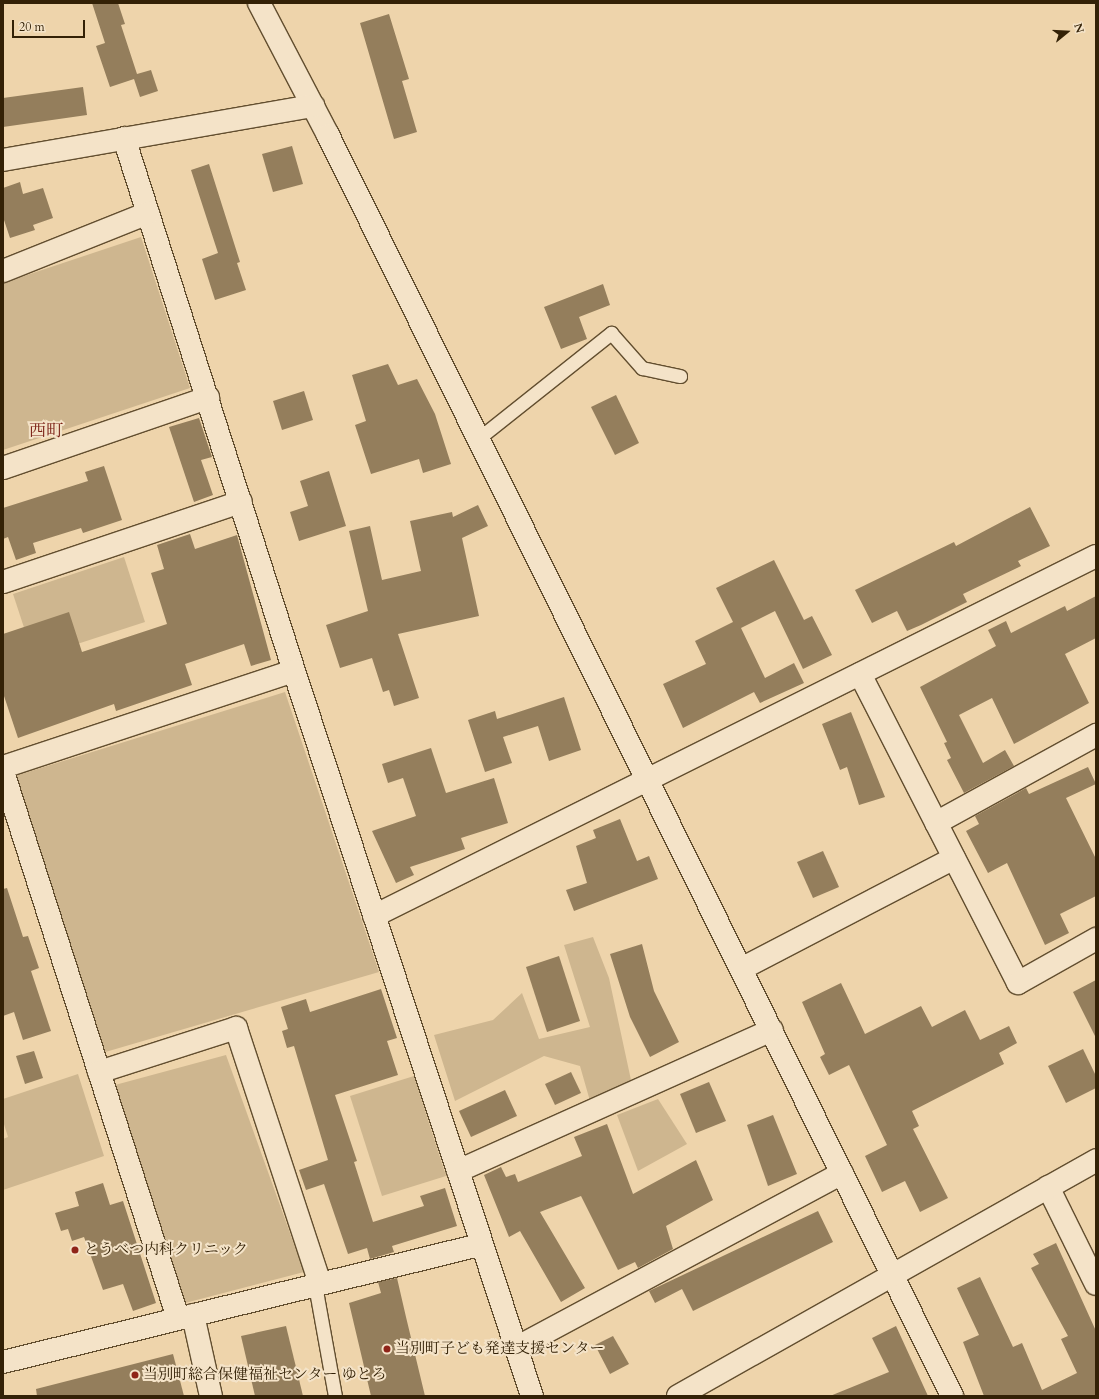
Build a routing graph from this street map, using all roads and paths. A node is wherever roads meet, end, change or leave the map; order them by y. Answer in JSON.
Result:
{"nodes":[{"id":1,"x":259,"y":3,"type":"edge"},
{"id":2,"x":313,"y":106,"type":"junction"},
{"id":3,"x":124,"y":138,"type":"junction"},
{"id":4,"x":3,"y":160,"type":"edge"},
{"id":5,"x":148,"y":213,"type":"junction"},
{"id":6,"x":3,"y":271,"type":"edge"},
{"id":7,"x":680,"y":376,"type":"dead end"},
{"id":8,"x":208,"y":398,"type":"junction"},
{"id":9,"x":479,"y":438,"type":"junction"},
{"id":10,"x":3,"y":468,"type":"edge"},
{"id":11,"x":241,"y":502,"type":"junction"},
{"id":12,"x":1096,"y":556,"type":"edge"},
{"id":13,"x":3,"y":582,"type":"edge"},
{"id":14,"x":294,"y":671,"type":"junction"},
{"id":15,"x":860,"y":674,"type":"junction"},
{"id":16,"x":1096,"y":735,"type":"edge"},
{"id":17,"x":3,"y":767,"type":"edge"},
{"id":18,"x":3,"y":772,"type":"edge"},
{"id":19,"x":647,"y":780,"type":"junction"},
{"id":20,"x":936,"y":822,"type":"junction"},
{"id":21,"x":954,"y":858,"type":"junction"},
{"id":22,"x":374,"y":916,"type":"junction"},
{"id":23,"x":1096,"y":939,"type":"edge"},
{"id":24,"x":741,"y":969,"type":"junction"},
{"id":25,"x":772,"y":1030,"type":"junction"},
{"id":26,"x":99,"y":1072,"type":"junction"},
{"id":27,"x":1096,"y":1160,"type":"edge"},
{"id":28,"x":458,"y":1171,"type":"junction"},
{"id":29,"x":842,"y":1173,"type":"junction"},
{"id":30,"x":1048,"y":1187,"type":"junction"},
{"id":31,"x":482,"y":1244,"type":"junction"},
{"id":32,"x":892,"y":1275,"type":"junction"},
{"id":33,"x":1096,"y":1284,"type":"edge"},
{"id":34,"x":318,"y":1285,"type":"junction"},
{"id":35,"x":186,"y":1317,"type":"junction"},
{"id":36,"x":516,"y":1348,"type":"junction"},
{"id":37,"x":3,"y":1362,"type":"edge"},
{"id":38,"x":211,"y":1396,"type":"edge"},
{"id":39,"x":335,"y":1396,"type":"edge"},
{"id":40,"x":532,"y":1396,"type":"edge"},
{"id":41,"x":678,"y":1396,"type":"edge"},
{"id":42,"x":952,"y":1396,"type":"edge"}],
"edges":[{"from":1,"to":2,"type":"street"},
{"from":2,"to":3,"type":"street"},
{"from":2,"to":9,"type":"street"},
{"from":3,"to":4,"type":"street"},
{"from":3,"to":5,"type":"street"},
{"from":5,"to":6,"type":"street"},
{"from":5,"to":8,"type":"street"},
{"from":7,"to":9,"type":"lane"},
{"from":8,"to":10,"type":"street"},
{"from":8,"to":11,"type":"street"},
{"from":9,"to":19,"type":"street"},
{"from":11,"to":13,"type":"street"},
{"from":11,"to":14,"type":"street"},
{"from":12,"to":15,"type":"street"},
{"from":14,"to":17,"type":"street"},
{"from":14,"to":22,"type":"street"},
{"from":15,"to":19,"type":"street"},
{"from":15,"to":20,"type":"street"},
{"from":16,"to":20,"type":"street"},
{"from":18,"to":26,"type":"street"},
{"from":19,"to":22,"type":"street"},
{"from":19,"to":24,"type":"street"},
{"from":20,"to":21,"type":"street"},
{"from":21,"to":23,"type":"street"},
{"from":21,"to":24,"type":"street"},
{"from":22,"to":28,"type":"street"},
{"from":24,"to":25,"type":"street"},
{"from":25,"to":28,"type":"street"},
{"from":25,"to":29,"type":"street"},
{"from":26,"to":34,"type":"street"},
{"from":26,"to":35,"type":"street"},
{"from":27,"to":30,"type":"street"},
{"from":28,"to":31,"type":"street"},
{"from":29,"to":32,"type":"street"},
{"from":29,"to":36,"type":"street"},
{"from":30,"to":32,"type":"street"},
{"from":30,"to":33,"type":"street"},
{"from":31,"to":34,"type":"street"},
{"from":31,"to":36,"type":"street"},
{"from":32,"to":41,"type":"street"},
{"from":32,"to":42,"type":"street"},
{"from":34,"to":35,"type":"street"},
{"from":34,"to":39,"type":"lane"},
{"from":35,"to":37,"type":"street"},
{"from":35,"to":38,"type":"street"},
{"from":36,"to":40,"type":"street"}]}
